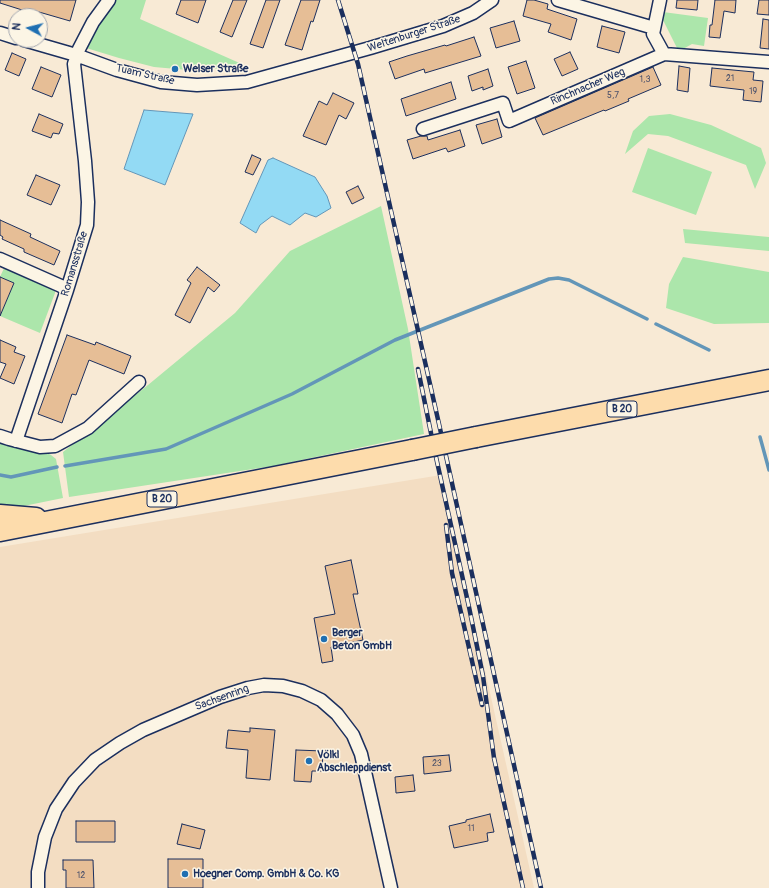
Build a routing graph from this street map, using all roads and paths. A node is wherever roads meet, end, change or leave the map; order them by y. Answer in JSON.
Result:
{"nodes":[{"id":1,"x":109,"y":0,"type":"edge"},
{"id":2,"x":492,"y":0,"type":"edge"},
{"id":3,"x":558,"y":0,"type":"edge"},
{"id":4,"x":660,"y":0,"type":"edge"},
{"id":5,"x":654,"y":28,"type":"junction"},
{"id":6,"x":48,"y":47,"type":"edge"},
{"id":7,"x":355,"y":53,"type":"joint"},
{"id":8,"x":664,"y":54,"type":"junction"},
{"id":9,"x":76,"y":55,"type":"junction"},
{"id":10,"x":769,"y":62,"type":"edge"},
{"id":11,"x":423,"y":129,"type":"dead end"},
{"id":12,"x":0,"y":259,"type":"edge"},
{"id":13,"x":67,"y":290,"type":"junction"},
{"id":14,"x":769,"y":380,"type":"edge"},
{"id":15,"x":138,"y":382,"type":"dead end"},
{"id":16,"x":0,"y":436,"type":"edge"},
{"id":17,"x":16,"y":441,"type":"junction"},
{"id":18,"x":0,"y":515,"type":"edge"},
{"id":19,"x":51,"y":521,"type":"junction"},
{"id":20,"x":0,"y":531,"type":"edge"},
{"id":21,"x":38,"y":888,"type":"edge"},
{"id":22,"x":391,"y":888,"type":"edge"}],
"edges":[{"from":1,"to":9,"type":"street"},
{"from":2,"to":7,"type":"street","name":"Weltenburger Straße"},
{"from":3,"to":5,"type":"street"},
{"from":4,"to":5,"type":"street"},
{"from":5,"to":8,"type":"street"},
{"from":6,"to":9,"type":"street","name":"Tuam Straße"},
{"from":7,"to":9,"type":"street","name":"Tuam Straße"},
{"from":8,"to":10,"type":"street","name":"Rinchnacher Weg"},
{"from":8,"to":11,"type":"street","name":"Rinchnacher Weg"},
{"from":9,"to":13,"type":"street","name":"Romansstraße"},
{"from":12,"to":13,"type":"street"},
{"from":13,"to":17,"type":"street","name":"Romansstraße"},
{"from":14,"to":19,"type":"highway","number":"B 20","bridge":true},
{"from":15,"to":17,"type":"street"},
{"from":16,"to":17,"type":"street"},
{"from":18,"to":19,"type":"highway"},
{"from":19,"to":20,"type":"highway","number":"B 20"},
{"from":21,"to":22,"type":"street","name":"Sachsenring"}]}
